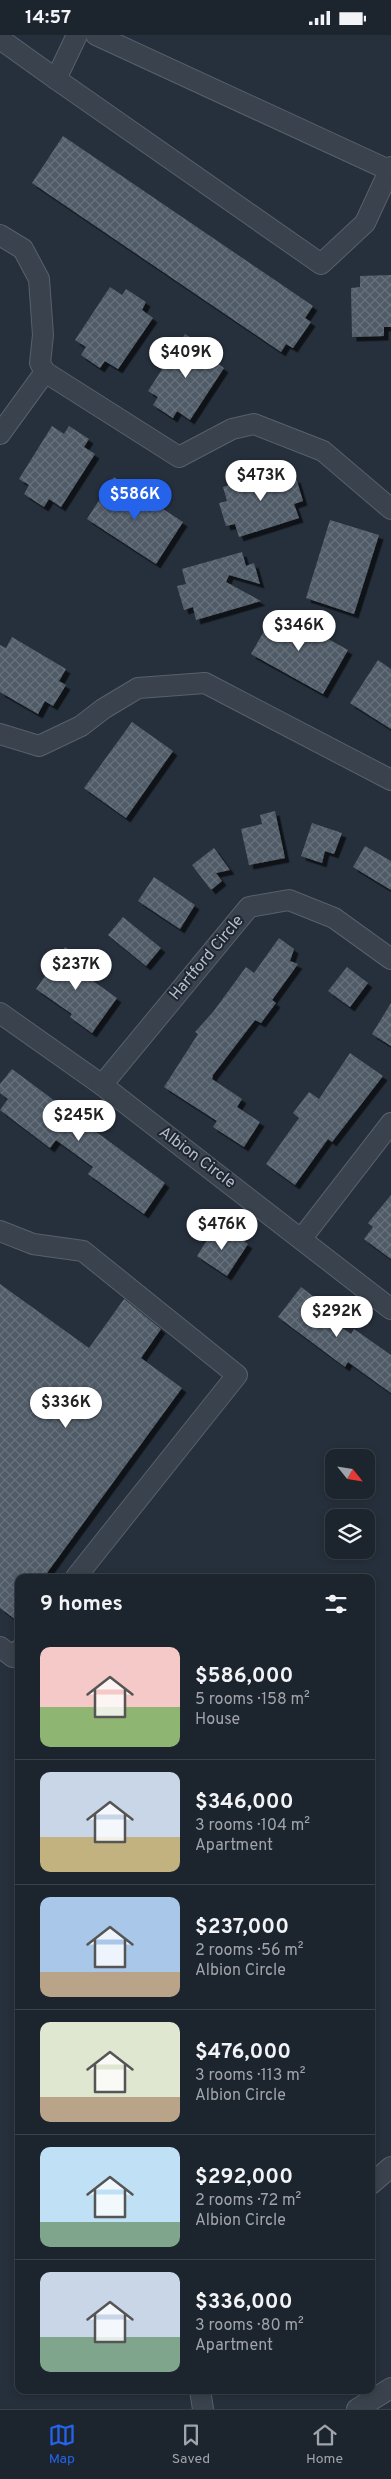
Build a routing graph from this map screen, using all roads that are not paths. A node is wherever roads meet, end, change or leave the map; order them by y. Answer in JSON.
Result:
{"nodes":[{"id":1,"x":77,"y":35,"type":"edge"},
{"id":2,"x":96,"y":35,"type":"edge"},
{"id":3,"x":0,"y":39,"type":"edge"},
{"id":4,"x":56,"y":79,"type":"junction"},
{"id":5,"x":391,"y":170,"type":"edge"},
{"id":6,"x":0,"y":235,"type":"edge"},
{"id":7,"x":45,"y":372,"type":"junction"},
{"id":8,"x":0,"y":434,"type":"edge"},
{"id":9,"x":391,"y":509,"type":"edge"},
{"id":10,"x":0,"y":735,"type":"edge"},
{"id":11,"x":391,"y":780,"type":"edge"},
{"id":12,"x":391,"y":959,"type":"edge"},
{"id":13,"x":0,"y":1013,"type":"edge"},
{"id":14,"x":102,"y":1085,"type":"junction"},
{"id":15,"x":391,"y":1123,"type":"edge"},
{"id":16,"x":0,"y":1231,"type":"edge"},
{"id":17,"x":302,"y":1238,"type":"junction"},
{"id":18,"x":391,"y":1309,"type":"edge"},
{"id":19,"x":78,"y":1574,"type":"edge"},
{"id":20,"x":0,"y":1647,"type":"edge"},
{"id":21,"x":15,"y":1655,"type":"edge"},
{"id":22,"x":391,"y":2167,"type":"edge"},
{"id":23,"x":375,"y":2181,"type":"edge"},
{"id":24,"x":391,"y":2388,"type":"edge"},
{"id":25,"x":201,"y":2394,"type":"edge"},
{"id":26,"x":203,"y":2409,"type":"edge"},
{"id":27,"x":357,"y":2409,"type":"edge"}],
"edges":[{"from":1,"to":4,"type":"street"},
{"from":2,"to":5,"type":"street"},
{"from":3,"to":4,"type":"street"},
{"from":4,"to":5,"type":"street"},
{"from":6,"to":7,"type":"street"},
{"from":7,"to":8,"type":"street"},
{"from":7,"to":9,"type":"street"},
{"from":10,"to":11,"type":"street"},
{"from":12,"to":14,"type":"street","name":"Hartford Circle"},
{"from":13,"to":14,"type":"street","name":"Albion Circle"},
{"from":14,"to":17,"type":"street","name":"Albion Circle"},
{"from":15,"to":17,"type":"street"},
{"from":16,"to":19,"type":"street"},
{"from":17,"to":18,"type":"street","name":"Albion Circle"},
{"from":20,"to":21,"type":"street"},
{"from":22,"to":23,"type":"street"},
{"from":24,"to":27,"type":"street"},
{"from":25,"to":26,"type":"street"}]}
